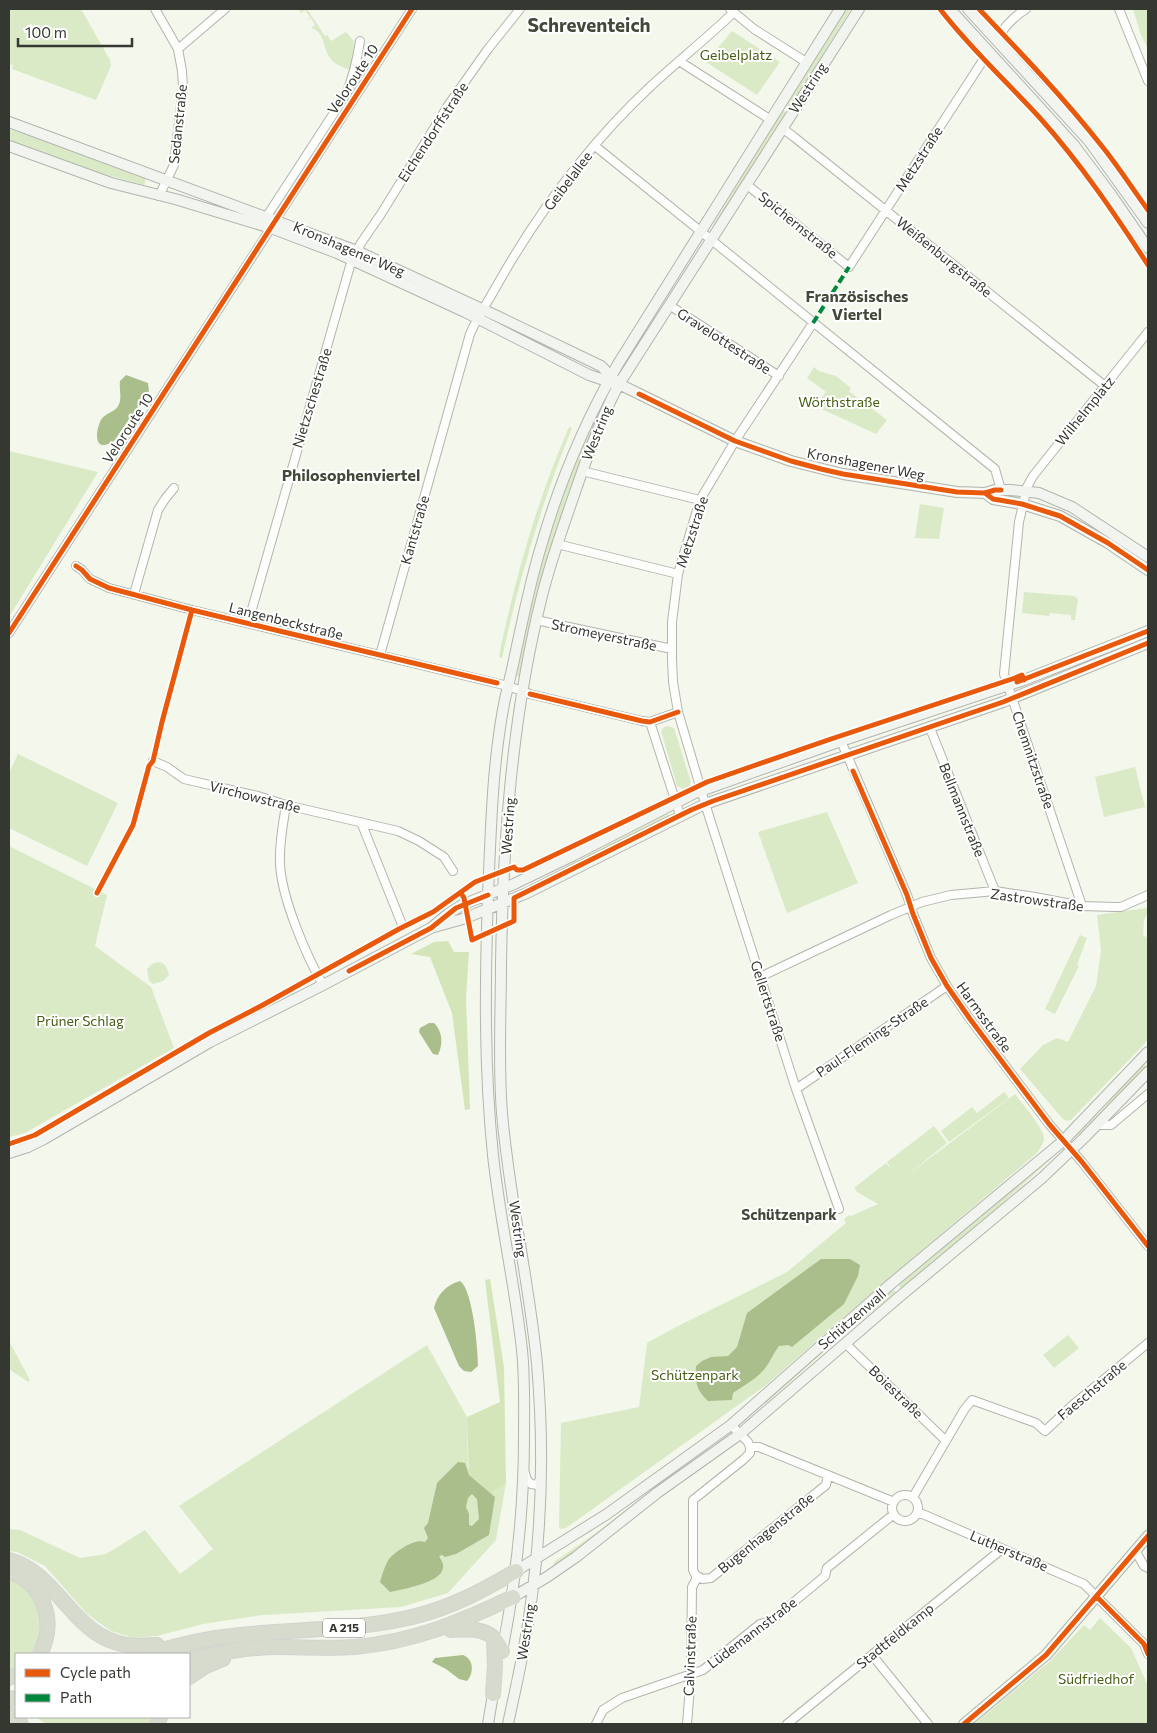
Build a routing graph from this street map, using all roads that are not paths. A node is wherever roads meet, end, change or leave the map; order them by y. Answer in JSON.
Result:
{"nodes":[{"id":1,"x":155,"y":9,"type":"edge"},
{"id":2,"x":225,"y":9,"type":"edge"},
{"id":3,"x":412,"y":9,"type":"edge"},
{"id":4,"x":520,"y":9,"type":"edge"},
{"id":5,"x":840,"y":9,"type":"edge"},
{"id":6,"x":859,"y":9,"type":"edge"},
{"id":7,"x":950,"y":9,"type":"edge"},
{"id":8,"x":968,"y":9,"type":"edge"},
{"id":9,"x":1026,"y":9,"type":"edge"},
{"id":10,"x":1119,"y":9,"type":"edge"},
{"id":11,"x":732,"y":11,"type":"edge"},
{"id":12,"x":997,"y":39,"type":"junction"},
{"id":13,"x":360,"y":42,"type":"dead end"},
{"id":14,"x":178,"y":49,"type":"junction"},
{"id":15,"x":986,"y":55,"type":"junction"},
{"id":16,"x":679,"y":62,"type":"junction"},
{"id":17,"x":806,"y":62,"type":"junction"},
{"id":18,"x":1148,"y":80,"type":"edge"},
{"id":19,"x":771,"y":120,"type":"junction"},
{"id":20,"x":9,"y":122,"type":"edge"},
{"id":21,"x":782,"y":128,"type":"junction"},
{"id":22,"x":9,"y":146,"type":"edge"},
{"id":23,"x":595,"y":146,"type":"junction"},
{"id":24,"x":167,"y":182,"type":"junction"},
{"id":25,"x":746,"y":184,"type":"junction"},
{"id":26,"x":159,"y":196,"type":"junction"},
{"id":27,"x":886,"y":210,"type":"junction"},
{"id":28,"x":280,"y":213,"type":"dead end"},
{"id":29,"x":267,"y":216,"type":"junction"},
{"id":30,"x":1148,"y":223,"type":"edge"},
{"id":31,"x":700,"y":231,"type":"junction"},
{"id":32,"x":267,"y":234,"type":"dead end"},
{"id":33,"x":711,"y":239,"type":"junction"},
{"id":34,"x":1147,"y":245,"type":"edge"},
{"id":35,"x":355,"y":255,"type":"junction"},
{"id":36,"x":849,"y":267,"type":"joint"},
{"id":37,"x":668,"y":306,"type":"junction"},
{"id":38,"x":481,"y":314,"type":"junction"},
{"id":39,"x":812,"y":323,"type":"junction"},
{"id":40,"x":1148,"y":332,"type":"edge"},
{"id":41,"x":779,"y":376,"type":"junction"},
{"id":42,"x":609,"y":379,"type":"junction"},
{"id":43,"x":619,"y":384,"type":"junction"},
{"id":44,"x":1105,"y":386,"type":"junction"},
{"id":45,"x":735,"y":441,"type":"junction"},
{"id":46,"x":582,"y":471,"type":"junction"},
{"id":47,"x":174,"y":488,"type":"dead end"},
{"id":48,"x":1001,"y":490,"type":"junction"},
{"id":49,"x":1026,"y":491,"type":"junction"},
{"id":50,"x":984,"y":493,"type":"junction"},
{"id":51,"x":700,"y":500,"type":"junction"},
{"id":52,"x":1022,"y":504,"type":"junction"},
{"id":53,"x":557,"y":544,"type":"junction"},
{"id":54,"x":1148,"y":557,"type":"edge"},
{"id":55,"x":76,"y":566,"type":"dead end"},
{"id":56,"x":1148,"y":570,"type":"edge"},
{"id":57,"x":678,"y":574,"type":"junction"},
{"id":58,"x":134,"y":594,"type":"junction"},
{"id":59,"x":536,"y":620,"type":"junction"},
{"id":60,"x":248,"y":623,"type":"junction"},
{"id":61,"x":1148,"y":631,"type":"edge"},
{"id":62,"x":9,"y":634,"type":"edge"},
{"id":63,"x":1148,"y":644,"type":"edge"},
{"id":64,"x":672,"y":649,"type":"junction"},
{"id":65,"x":380,"y":655,"type":"junction"},
{"id":66,"x":1008,"y":685,"type":"junction"},
{"id":67,"x":508,"y":686,"type":"junction"},
{"id":68,"x":522,"y":692,"type":"junction"},
{"id":69,"x":1012,"y":699,"type":"junction"},
{"id":70,"x":678,"y":712,"type":"junction"},
{"id":71,"x":650,"y":722,"type":"junction"},
{"id":72,"x":930,"y":728,"type":"junction"},
{"id":73,"x":841,"y":741,"type":"junction"},
{"id":74,"x":846,"y":756,"type":"junction"},
{"id":75,"x":153,"y":761,"type":"dead end"},
{"id":76,"x":702,"y":790,"type":"junction"},
{"id":77,"x":675,"y":803,"type":"junction"},
{"id":78,"x":706,"y":804,"type":"junction"},
{"id":79,"x":286,"y":805,"type":"junction"},
{"id":80,"x":680,"y":816,"type":"junction"},
{"id":81,"x":361,"y":822,"type":"junction"},
{"id":82,"x":453,"y":870,"type":"dead end"},
{"id":83,"x":504,"y":888,"type":"junction"},
{"id":84,"x":995,"y":892,"type":"junction"},
{"id":85,"x":488,"y":895,"type":"junction"},
{"id":86,"x":1148,"y":895,"type":"edge"},
{"id":87,"x":503,"y":903,"type":"junction"},
{"id":88,"x":1082,"y":906,"type":"junction"},
{"id":89,"x":910,"y":907,"type":"junction"},
{"id":90,"x":487,"y":909,"type":"junction"},
{"id":91,"x":401,"y":922,"type":"dead end"},
{"id":92,"x":431,"y":928,"type":"junction"},
{"id":93,"x":760,"y":977,"type":"junction"},
{"id":94,"x":323,"y":985,"type":"junction"},
{"id":95,"x":947,"y":986,"type":"junction"},
{"id":96,"x":1148,"y":1052,"type":"edge"},
{"id":97,"x":1148,"y":1072,"type":"edge"},
{"id":98,"x":796,"y":1089,"type":"junction"},
{"id":99,"x":1148,"y":1094,"type":"edge"},
{"id":100,"x":1097,"y":1125,"type":"junction"},
{"id":101,"x":1062,"y":1141,"type":"junction"},
{"id":102,"x":1071,"y":1151,"type":"junction"},
{"id":103,"x":9,"y":1153,"type":"edge"},
{"id":104,"x":839,"y":1209,"type":"dead end"},
{"id":105,"x":1148,"y":1246,"type":"edge"},
{"id":106,"x":1148,"y":1343,"type":"edge"},
{"id":107,"x":845,"y":1344,"type":"junction"},
{"id":108,"x":730,"y":1425,"type":"junction"},
{"id":109,"x":740,"y":1434,"type":"junction"},
{"id":110,"x":946,"y":1441,"type":"junction"},
{"id":111,"x":750,"y":1447,"type":"junction"},
{"id":112,"x":524,"y":1471,"type":"junction"},
{"id":113,"x":828,"y":1475,"type":"junction"},
{"id":114,"x":540,"y":1477,"type":"junction"},
{"id":115,"x":913,"y":1497,"type":"junction"},
{"id":116,"x":894,"y":1502,"type":"junction"},
{"id":117,"x":918,"y":1512,"type":"junction"},
{"id":118,"x":894,"y":1514,"type":"junction"},
{"id":119,"x":1148,"y":1536,"type":"edge"},
{"id":120,"x":1002,"y":1548,"type":"junction"},
{"id":121,"x":1136,"y":1552,"type":"junction"},
{"id":122,"x":9,"y":1560,"type":"edge"},
{"id":123,"x":535,"y":1560,"type":"junction"},
{"id":124,"x":1148,"y":1568,"type":"edge"},
{"id":125,"x":9,"y":1571,"type":"edge"},
{"id":126,"x":516,"y":1571,"type":"junction"},
{"id":127,"x":696,"y":1575,"type":"junction"},
{"id":128,"x":533,"y":1585,"type":"junction"},
{"id":129,"x":1097,"y":1596,"type":"junction"},
{"id":130,"x":513,"y":1597,"type":"junction"},
{"id":131,"x":438,"y":1630,"type":"junction"},
{"id":132,"x":492,"y":1637,"type":"junction"},
{"id":133,"x":198,"y":1642,"type":"junction"},
{"id":134,"x":255,"y":1648,"type":"junction"},
{"id":135,"x":502,"y":1651,"type":"junction"},
{"id":136,"x":40,"y":1653,"type":"edge"},
{"id":137,"x":149,"y":1653,"type":"edge"},
{"id":138,"x":1148,"y":1654,"type":"edge"},
{"id":139,"x":872,"y":1655,"type":"junction"},
{"id":140,"x":190,"y":1659,"type":"edge"},
{"id":141,"x":691,"y":1674,"type":"junction"},
{"id":142,"x":190,"y":1677,"type":"edge"},
{"id":143,"x":493,"y":1694,"type":"junction"},
{"id":144,"x":9,"y":1714,"type":"edge"},
{"id":145,"x":21,"y":1724,"type":"edge"},
{"id":146,"x":488,"y":1724,"type":"edge"},
{"id":147,"x":508,"y":1724,"type":"edge"},
{"id":148,"x":596,"y":1724,"type":"edge"},
{"id":149,"x":687,"y":1724,"type":"edge"},
{"id":150,"x":787,"y":1724,"type":"edge"},
{"id":151,"x":928,"y":1724,"type":"edge"},
{"id":152,"x":964,"y":1724,"type":"edge"}],
"edges":[{"from":1,"to":14,"type":"street","name":"Sedanstraße"},
{"from":2,"to":14,"type":"street"},
{"from":3,"to":28,"type":"street","name":"Veloroute 10"},
{"from":4,"to":35,"type":"street","name":"Eichendorffstraße"},
{"from":5,"to":17,"type":"main road","name":"Westring"},
{"from":6,"to":21,"type":"main road","name":"Westring"},
{"from":7,"to":15,"type":"main road"},
{"from":8,"to":12,"type":"main road"},
{"from":9,"to":12,"type":"street"},
{"from":10,"to":18,"type":"street"},
{"from":11,"to":16,"type":"street"},
{"from":11,"to":17,"type":"street"},
{"from":12,"to":30,"type":"main road"},
{"from":13,"to":29,"type":"street"},
{"from":14,"to":24,"type":"street","name":"Sedanstraße"},
{"from":15,"to":27,"type":"street","name":"Metzstraße"},
{"from":15,"to":34,"type":"main road"},
{"from":16,"to":19,"type":"street"},
{"from":16,"to":23,"type":"street","name":"Geibelallee"},
{"from":17,"to":19,"type":"main road","name":"Westring"},
{"from":19,"to":31,"type":"main road","name":"Westring"},
{"from":20,"to":24,"type":"main road","name":"Kronshagener Weg"},
{"from":21,"to":25,"type":"main road","name":"Westring"},
{"from":21,"to":27,"type":"street","name":"Weißenburgstraße"},
{"from":22,"to":26,"type":"main road","name":"Kronshagener Weg"},
{"from":23,"to":31,"type":"street"},
{"from":23,"to":38,"type":"street","name":"Geibelallee"},
{"from":24,"to":26,"type":"street","name":"Sedanstraße"},
{"from":24,"to":29,"type":"main road","name":"Kronshagener Weg"},
{"from":25,"to":33,"type":"main road","name":"Westring"},
{"from":25,"to":36,"type":"street","name":"Spichernstraße"},
{"from":26,"to":35,"type":"main road","name":"Kronshagener Weg"},
{"from":27,"to":36,"type":"street","name":"Metzstraße"},
{"from":27,"to":44,"type":"street","name":"Weißenburgstraße"},
{"from":29,"to":35,"type":"main road","name":"Kronshagener Weg"},
{"from":31,"to":33,"type":"street"},
{"from":31,"to":42,"type":"main road","name":"Westring"},
{"from":32,"to":62,"type":"street","name":"Veloroute 10"},
{"from":33,"to":37,"type":"main road","name":"Westring"},
{"from":33,"to":39,"type":"street"},
{"from":35,"to":38,"type":"main road","name":"Kronshagener Weg"},
{"from":35,"to":60,"type":"street","name":"Nietzschestraße"},
{"from":37,"to":41,"type":"street","name":"Gravelottestraße"},
{"from":37,"to":43,"type":"main road","name":"Westring"},
{"from":38,"to":42,"type":"main road","name":"Kronshagener Weg"},
{"from":38,"to":65,"type":"street","name":"Kantstraße"},
{"from":39,"to":41,"type":"street","name":"Metzstraße"},
{"from":39,"to":48,"type":"street"},
{"from":40,"to":44,"type":"street","name":"Wilhelmplatz"},
{"from":41,"to":45,"type":"street","name":"Metzstraße"},
{"from":42,"to":43,"type":"main road","name":"Kronshagener Weg"},
{"from":42,"to":67,"type":"main road","name":"Westring"},
{"from":43,"to":45,"type":"main road","name":"Kronshagener Weg"},
{"from":43,"to":46,"type":"main road","name":"Westring"},
{"from":44,"to":49,"type":"street","name":"Wilhelmplatz"},
{"from":45,"to":50,"type":"main road","name":"Kronshagener Weg"},
{"from":45,"to":51,"type":"street","name":"Metzstraße"},
{"from":46,"to":51,"type":"street"},
{"from":46,"to":53,"type":"main road","name":"Westring"},
{"from":47,"to":58,"type":"street"},
{"from":48,"to":49,"type":"main road","name":"Kronshagener Weg"},
{"from":48,"to":50,"type":"main road","name":"Kronshagener Weg"},
{"from":49,"to":52,"type":"street","name":"Chemnitzstraße"},
{"from":49,"to":54,"type":"main road","name":"Kronshagener Weg"},
{"from":50,"to":52,"type":"main road","name":"Kronshagener Weg"},
{"from":51,"to":57,"type":"street","name":"Metzstraße"},
{"from":52,"to":56,"type":"main road","name":"Kronshagener Weg"},
{"from":52,"to":66,"type":"street","name":"Chemnitzstraße"},
{"from":53,"to":57,"type":"street"},
{"from":53,"to":59,"type":"main road","name":"Westring"},
{"from":55,"to":58,"type":"street","name":"Langenbeckstraße"},
{"from":57,"to":64,"type":"street","name":"Metzstraße"},
{"from":58,"to":60,"type":"street","name":"Langenbeckstraße"},
{"from":59,"to":64,"type":"street","name":"Stromeyerstraße"},
{"from":59,"to":68,"type":"main road","name":"Westring"},
{"from":60,"to":65,"type":"street","name":"Langenbeckstraße"},
{"from":61,"to":66,"type":"main road"},
{"from":63,"to":69,"type":"main road"},
{"from":64,"to":70,"type":"street","name":"Metzstraße"},
{"from":65,"to":67,"type":"street","name":"Langenbeckstraße"},
{"from":66,"to":69,"type":"street","name":"Chemnitzstraße"},
{"from":66,"to":73,"type":"main road"},
{"from":67,"to":68,"type":"street","name":"Langenbeckstraße"},
{"from":67,"to":85,"type":"main road","name":"Westring"},
{"from":68,"to":71,"type":"street","name":"Langenbeckstraße"},
{"from":68,"to":83,"type":"main road","name":"Westring"},
{"from":69,"to":72,"type":"main road"},
{"from":69,"to":88,"type":"street","name":"Chemnitzstraße"},
{"from":70,"to":71,"type":"street"},
{"from":70,"to":76,"type":"street","name":"Metzstraße"},
{"from":71,"to":77,"type":"street"},
{"from":72,"to":74,"type":"main road"},
{"from":72,"to":84,"type":"street","name":"Bellmannstraße"},
{"from":73,"to":74,"type":"street","name":"Harmsstraße"},
{"from":73,"to":76,"type":"main road"},
{"from":74,"to":78,"type":"main road"},
{"from":74,"to":89,"type":"street","name":"Harmsstraße"},
{"from":75,"to":79,"type":"street","name":"Virchowstraße"},
{"from":76,"to":77,"type":"main road"},
{"from":76,"to":78,"type":"street","name":"Gellertstraße"},
{"from":77,"to":80,"type":"street"},
{"from":77,"to":83,"type":"main road"},
{"from":78,"to":80,"type":"main road"},
{"from":78,"to":93,"type":"street","name":"Gellertstraße"},
{"from":79,"to":81,"type":"street","name":"Virchowstraße"},
{"from":79,"to":94,"type":"street"},
{"from":80,"to":87,"type":"main road"},
{"from":81,"to":82,"type":"street","name":"Virchowstraße"},
{"from":81,"to":91,"type":"street"},
{"from":83,"to":85,"type":"main road"},
{"from":83,"to":87,"type":"main road","name":"Westring"},
{"from":84,"to":88,"type":"street","name":"Zastrowstraße"},
{"from":84,"to":89,"type":"street","name":"Zastrowstraße"},
{"from":85,"to":90,"type":"main road","name":"Westring"},
{"from":85,"to":92,"type":"main road"},
{"from":86,"to":88,"type":"street","name":"Zastrowstraße"},
{"from":87,"to":90,"type":"main road"},
{"from":87,"to":114,"type":"main road","name":"Westring"},
{"from":89,"to":93,"type":"street","name":"Zastrowstraße"},
{"from":89,"to":95,"type":"street","name":"Harmsstraße"},
{"from":90,"to":92,"type":"main road"},
{"from":90,"to":112,"type":"main road","name":"Westring"},
{"from":92,"to":94,"type":"main road"},
{"from":93,"to":98,"type":"street","name":"Gellertstraße"},
{"from":94,"to":103,"type":"main road"},
{"from":95,"to":98,"type":"street","name":"Paul-Fleming-Straße"},
{"from":95,"to":101,"type":"street","name":"Harmsstraße"},
{"from":96,"to":101,"type":"main road","name":"Schützenwall"},
{"from":97,"to":100,"type":"main road","name":"Schützenwall"},
{"from":98,"to":104,"type":"street","name":"Gellertstraße"},
{"from":99,"to":100,"type":"street","name":"Schützenwall"},
{"from":100,"to":102,"type":"main road","name":"Schützenwall"},
{"from":101,"to":102,"type":"street","name":"Harmsstraße"},
{"from":101,"to":108,"type":"main road","name":"Schützenwall"},
{"from":102,"to":105,"type":"street","name":"Harmsstraße"},
{"from":102,"to":107,"type":"main road","name":"Schützenwall"},
{"from":106,"to":110,"type":"street","name":"Faeschstraße"},
{"from":107,"to":109,"type":"main road","name":"Schützenwall"},
{"from":107,"to":110,"type":"street","name":"Boiestraße"},
{"from":108,"to":109,"type":"street"},
{"from":108,"to":123,"type":"main road","name":"Schützenwall"},
{"from":109,"to":111,"type":"street"},
{"from":109,"to":128,"type":"main road","name":"Schützenwall"},
{"from":110,"to":115,"type":"street"},
{"from":111,"to":113,"type":"street"},
{"from":111,"to":127,"type":"street","name":"Calvinstraße"},
{"from":112,"to":114,"type":"street"},
{"from":112,"to":126,"type":"main road","name":"Westring"},
{"from":113,"to":116,"type":"street"},
{"from":113,"to":127,"type":"street","name":"Bugenhagenstraße"},
{"from":114,"to":123,"type":"main road","name":"Westring"},
{"from":115,"to":116,"type":"street"},
{"from":115,"to":117,"type":"street"},
{"from":116,"to":118,"type":"street"},
{"from":117,"to":118,"type":"street"},
{"from":117,"to":120,"type":"street","name":"Lutherstraße"},
{"from":118,"to":141,"type":"street","name":"Lüdemannstraße"},
{"from":119,"to":121,"type":"main road"},
{"from":120,"to":129,"type":"street","name":"Lutherstraße"},
{"from":120,"to":139,"type":"street","name":"Stadtfeldkamp"},
{"from":121,"to":124,"type":"street"},
{"from":121,"to":129,"type":"main road"},
{"from":122,"to":133,"type":"highway"},
{"from":123,"to":126,"type":"main road","name":"Schützenwall"},
{"from":123,"to":128,"type":"main road","name":"Westring"},
{"from":125,"to":136,"type":"highway"},
{"from":126,"to":130,"type":"main road","name":"Westring"},
{"from":126,"to":133,"type":"highway","number":"A 215"},
{"from":127,"to":141,"type":"street","name":"Calvinstraße"},
{"from":128,"to":130,"type":"main road","name":"Schützenwall"},
{"from":128,"to":147,"type":"main road","name":"Westring"},
{"from":129,"to":138,"type":"street","name":"Lutherstraße"},
{"from":129,"to":152,"type":"main road"},
{"from":130,"to":131,"type":"highway"},
{"from":130,"to":135,"type":"main road","name":"Westring"},
{"from":131,"to":132,"type":"highway"},
{"from":131,"to":134,"type":"highway"},
{"from":132,"to":135,"type":"highway"},
{"from":132,"to":143,"type":"highway"},
{"from":133,"to":137,"type":"highway","number":"A 215"},
{"from":134,"to":140,"type":"highway"},
{"from":134,"to":142,"type":"highway"},
{"from":135,"to":143,"type":"main road","name":"Westring"},
{"from":139,"to":150,"type":"street","name":"Stadtfeldkamp"},
{"from":139,"to":151,"type":"street"},
{"from":141,"to":148,"type":"street","name":"Lüdemannstraße"},
{"from":141,"to":149,"type":"street","name":"Calvinstraße"},
{"from":143,"to":146,"type":"main road","name":"Westring"},
{"from":144,"to":145,"type":"highway"}]}
